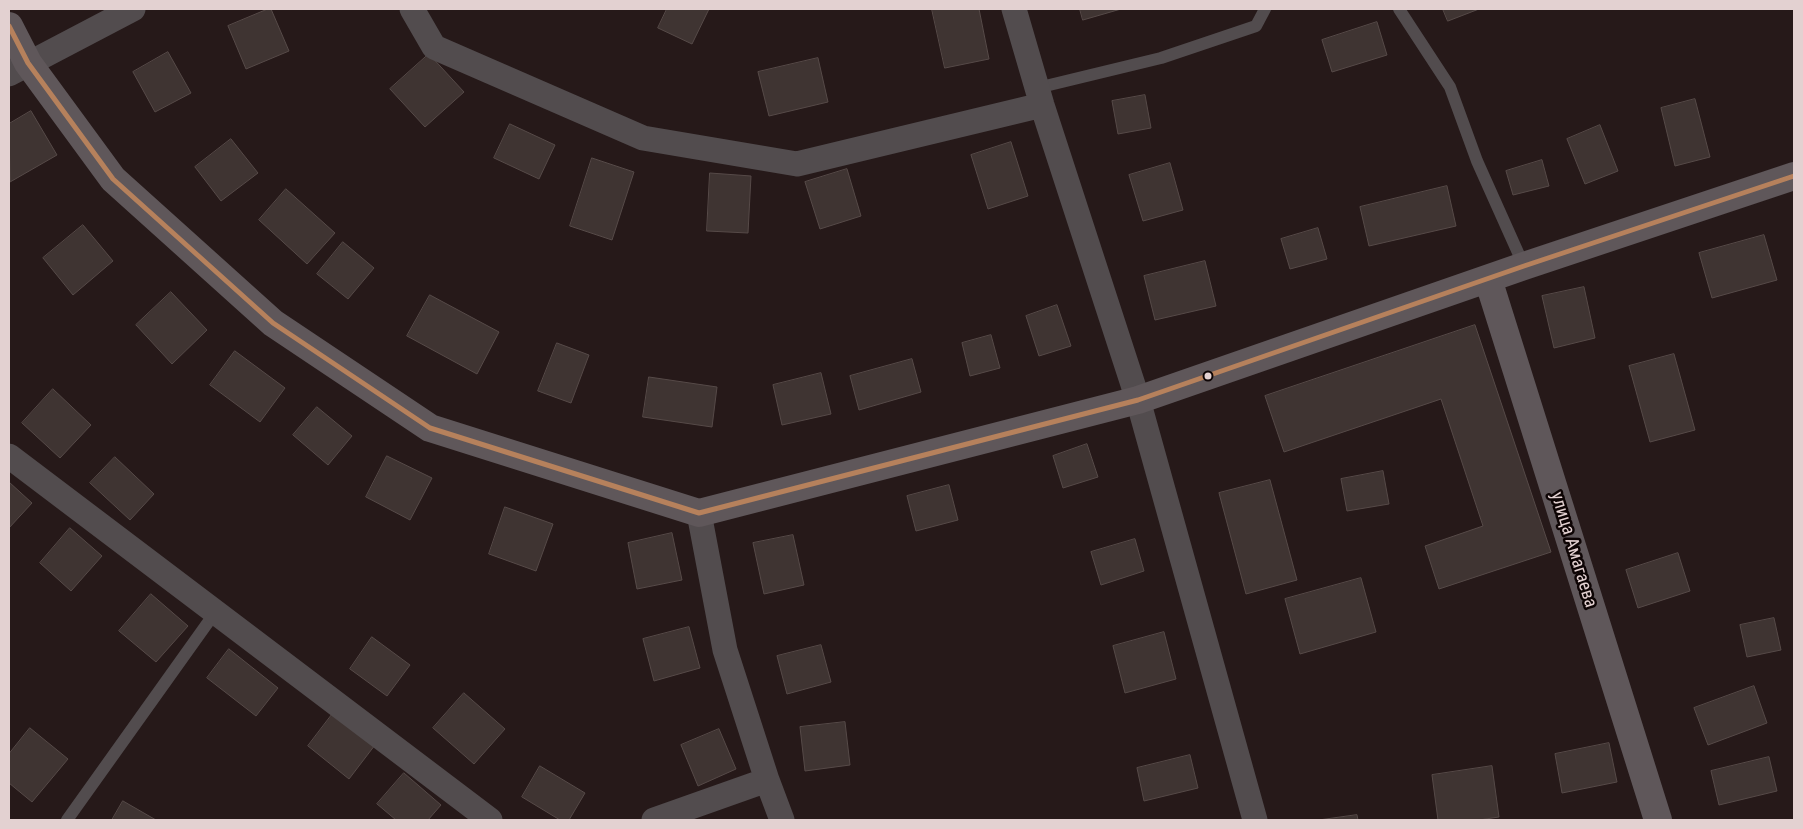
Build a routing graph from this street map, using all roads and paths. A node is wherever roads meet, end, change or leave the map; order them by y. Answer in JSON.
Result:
{"nodes":[{"id":1,"x":133,"y":9,"type":"edge"},
{"id":2,"x":412,"y":9,"type":"edge"},
{"id":3,"x":1014,"y":9,"type":"edge"},
{"id":4,"x":1265,"y":9,"type":"edge"},
{"id":5,"x":1399,"y":9,"type":"edge"},
{"id":6,"x":9,"y":26,"type":"edge"},
{"id":7,"x":18,"y":69,"type":"edge"},
{"id":8,"x":1040,"y":96,"type":"junction"},
{"id":9,"x":1794,"y":176,"type":"edge"},
{"id":10,"x":1524,"y":266,"type":"junction"},
{"id":11,"x":1488,"y":279,"type":"junction"},
{"id":12,"x":1138,"y":400,"type":"junction"},
{"id":13,"x":9,"y":456,"type":"edge"},
{"id":14,"x":699,"y":513,"type":"junction"},
{"id":15,"x":214,"y":614,"type":"junction"},
{"id":16,"x":767,"y":780,"type":"junction"},
{"id":17,"x":1652,"y":819,"type":"edge"},
{"id":18,"x":66,"y":820,"type":"edge"},
{"id":19,"x":490,"y":820,"type":"edge"},
{"id":20,"x":654,"y":820,"type":"edge"},
{"id":21,"x":782,"y":820,"type":"edge"},
{"id":22,"x":1254,"y":820,"type":"edge"}],
"edges":[{"from":1,"to":7,"type":"street"},
{"from":2,"to":8,"type":"street"},
{"from":3,"to":8,"type":"street"},
{"from":4,"to":8,"type":"lane"},
{"from":5,"to":10,"type":"lane"},
{"from":6,"to":7,"type":"street"},
{"from":7,"to":14,"type":"street"},
{"from":8,"to":12,"type":"street"},
{"from":9,"to":10,"type":"street"},
{"from":10,"to":11,"type":"street"},
{"from":11,"to":12,"type":"street"},
{"from":11,"to":17,"type":"street","name":"улица Амагаева"},
{"from":12,"to":14,"type":"street"},
{"from":12,"to":22,"type":"street"},
{"from":13,"to":15,"type":"street"},
{"from":14,"to":16,"type":"street"},
{"from":15,"to":18,"type":"lane"},
{"from":15,"to":19,"type":"street"},
{"from":16,"to":20,"type":"street"},
{"from":16,"to":21,"type":"street"}]}
